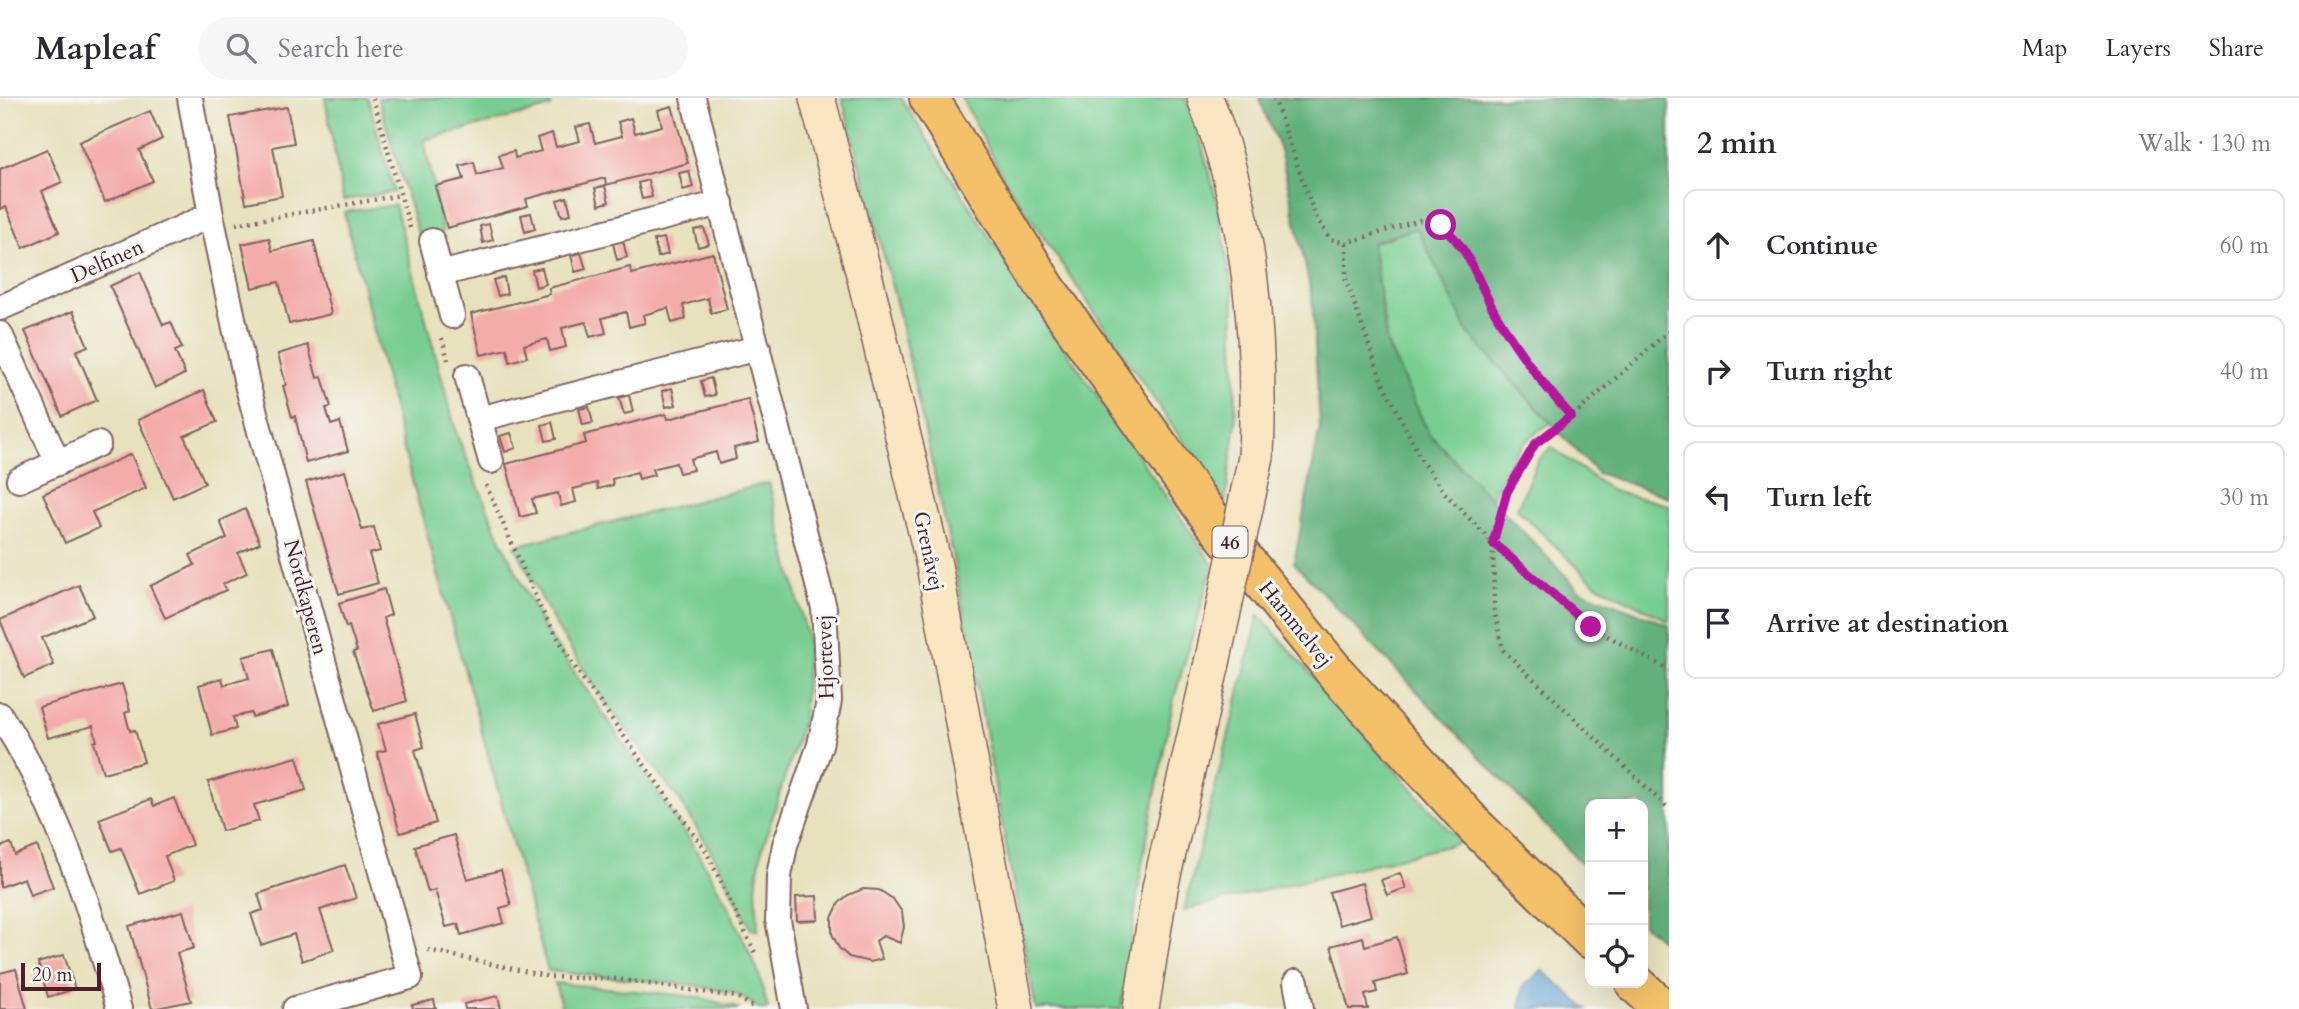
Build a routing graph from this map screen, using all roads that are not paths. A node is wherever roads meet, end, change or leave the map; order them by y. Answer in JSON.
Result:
{"nodes":[{"id":1,"x":190,"y":98,"type":"edge"},
{"id":2,"x":693,"y":98,"type":"edge"},
{"id":3,"x":817,"y":98,"type":"edge"},
{"id":4,"x":929,"y":98,"type":"edge"},
{"id":5,"x":1205,"y":98,"type":"edge"},
{"id":6,"x":721,"y":202,"type":"junction"},
{"id":7,"x":211,"y":215,"type":"junction"},
{"id":8,"x":421,"y":236,"type":"road end"},
{"id":9,"x":440,"y":274,"type":"junction"},
{"id":10,"x":1,"y":305,"type":"edge"},
{"id":11,"x":446,"y":323,"type":"road end"},
{"id":12,"x":0,"y":334,"type":"edge"},
{"id":13,"x":758,"y":348,"type":"junction"},
{"id":14,"x":459,"y":373,"type":"road end"},
{"id":15,"x":479,"y":419,"type":"junction"},
{"id":16,"x":98,"y":444,"type":"dead end"},
{"id":17,"x":58,"y":463,"type":"junction"},
{"id":18,"x":486,"y":468,"type":"road end"},
{"id":19,"x":19,"y":480,"type":"dead end"},
{"id":20,"x":0,"y":715,"type":"edge"},
{"id":21,"x":1585,"y":934,"type":"edge"},
{"id":22,"x":1296,"y":982,"type":"dead end"},
{"id":23,"x":1640,"y":988,"type":"edge"},
{"id":24,"x":119,"y":1009,"type":"edge"},
{"id":25,"x":295,"y":1009,"type":"edge"},
{"id":26,"x":794,"y":1009,"type":"edge"},
{"id":27,"x":1016,"y":1009,"type":"edge"},
{"id":28,"x":1142,"y":1009,"type":"edge"},
{"id":29,"x":1301,"y":1009,"type":"edge"},
{"id":30,"x":1662,"y":1009,"type":"edge"}],
"edges":[{"from":1,"to":7,"type":"street","name":"Nordkaperen"},
{"from":2,"to":6,"type":"street","name":"Hjortevej"},
{"from":3,"to":27,"type":"street","name":"Grenåvej"},
{"from":4,"to":21,"type":"highway","name":"Hammelvej","number":"46"},
{"from":5,"to":28,"type":"street","bridge":true},
{"from":6,"to":9,"type":"street"},
{"from":6,"to":13,"type":"street","name":"Hjortevej"},
{"from":7,"to":10,"type":"street","name":"Delfinen"},
{"from":7,"to":25,"type":"street","name":"Nordkaperen"},
{"from":8,"to":9,"type":"street"},
{"from":9,"to":11,"type":"street"},
{"from":12,"to":17,"type":"street"},
{"from":13,"to":15,"type":"street"},
{"from":13,"to":26,"type":"street","name":"Hjortevej"},
{"from":14,"to":15,"type":"street"},
{"from":15,"to":18,"type":"street"},
{"from":16,"to":17,"type":"street"},
{"from":17,"to":19,"type":"street"},
{"from":20,"to":24,"type":"street"},
{"from":22,"to":29,"type":"street"},
{"from":23,"to":30,"type":"highway"}]}
